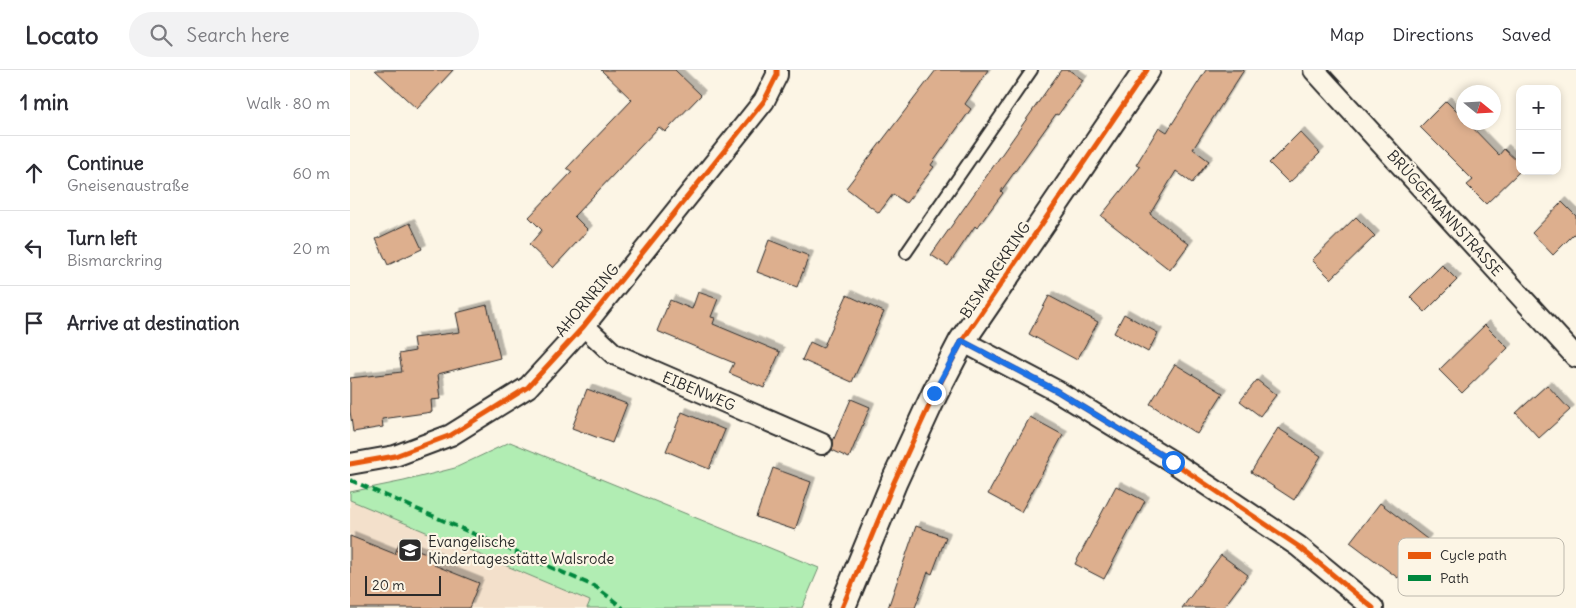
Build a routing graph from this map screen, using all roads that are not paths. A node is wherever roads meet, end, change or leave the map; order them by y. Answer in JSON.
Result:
{"nodes":[{"id":1,"x":777,"y":70,"type":"edge"},
{"id":2,"x":1032,"y":70,"type":"edge"},
{"id":3,"x":1147,"y":70,"type":"edge"},
{"id":4,"x":1314,"y":70,"type":"edge"},
{"id":5,"x":906,"y":254,"type":"dead end"},
{"id":6,"x":584,"y":326,"type":"junction"},
{"id":7,"x":962,"y":341,"type":"junction"},
{"id":8,"x":1576,"y":357,"type":"edge"},
{"id":9,"x":822,"y":444,"type":"dead end"},
{"id":10,"x":350,"y":464,"type":"edge"},
{"id":11,"x":842,"y":608,"type":"edge"},
{"id":12,"x":1373,"y":608,"type":"edge"}],
"edges":[{"from":1,"to":6,"type":"street","name":"AHORNRING"},
{"from":2,"to":5,"type":"lane"},
{"from":3,"to":7,"type":"street","name":"BISMARCKRING"},
{"from":4,"to":8,"type":"street","name":"BRÜGGEMANNSTRASSE"},
{"from":6,"to":9,"type":"street","name":"EIBENWEG"},
{"from":6,"to":10,"type":"street","name":"AHORNRING"},
{"from":7,"to":11,"type":"street","name":"BISMARCKRING"},
{"from":7,"to":12,"type":"street"}]}
